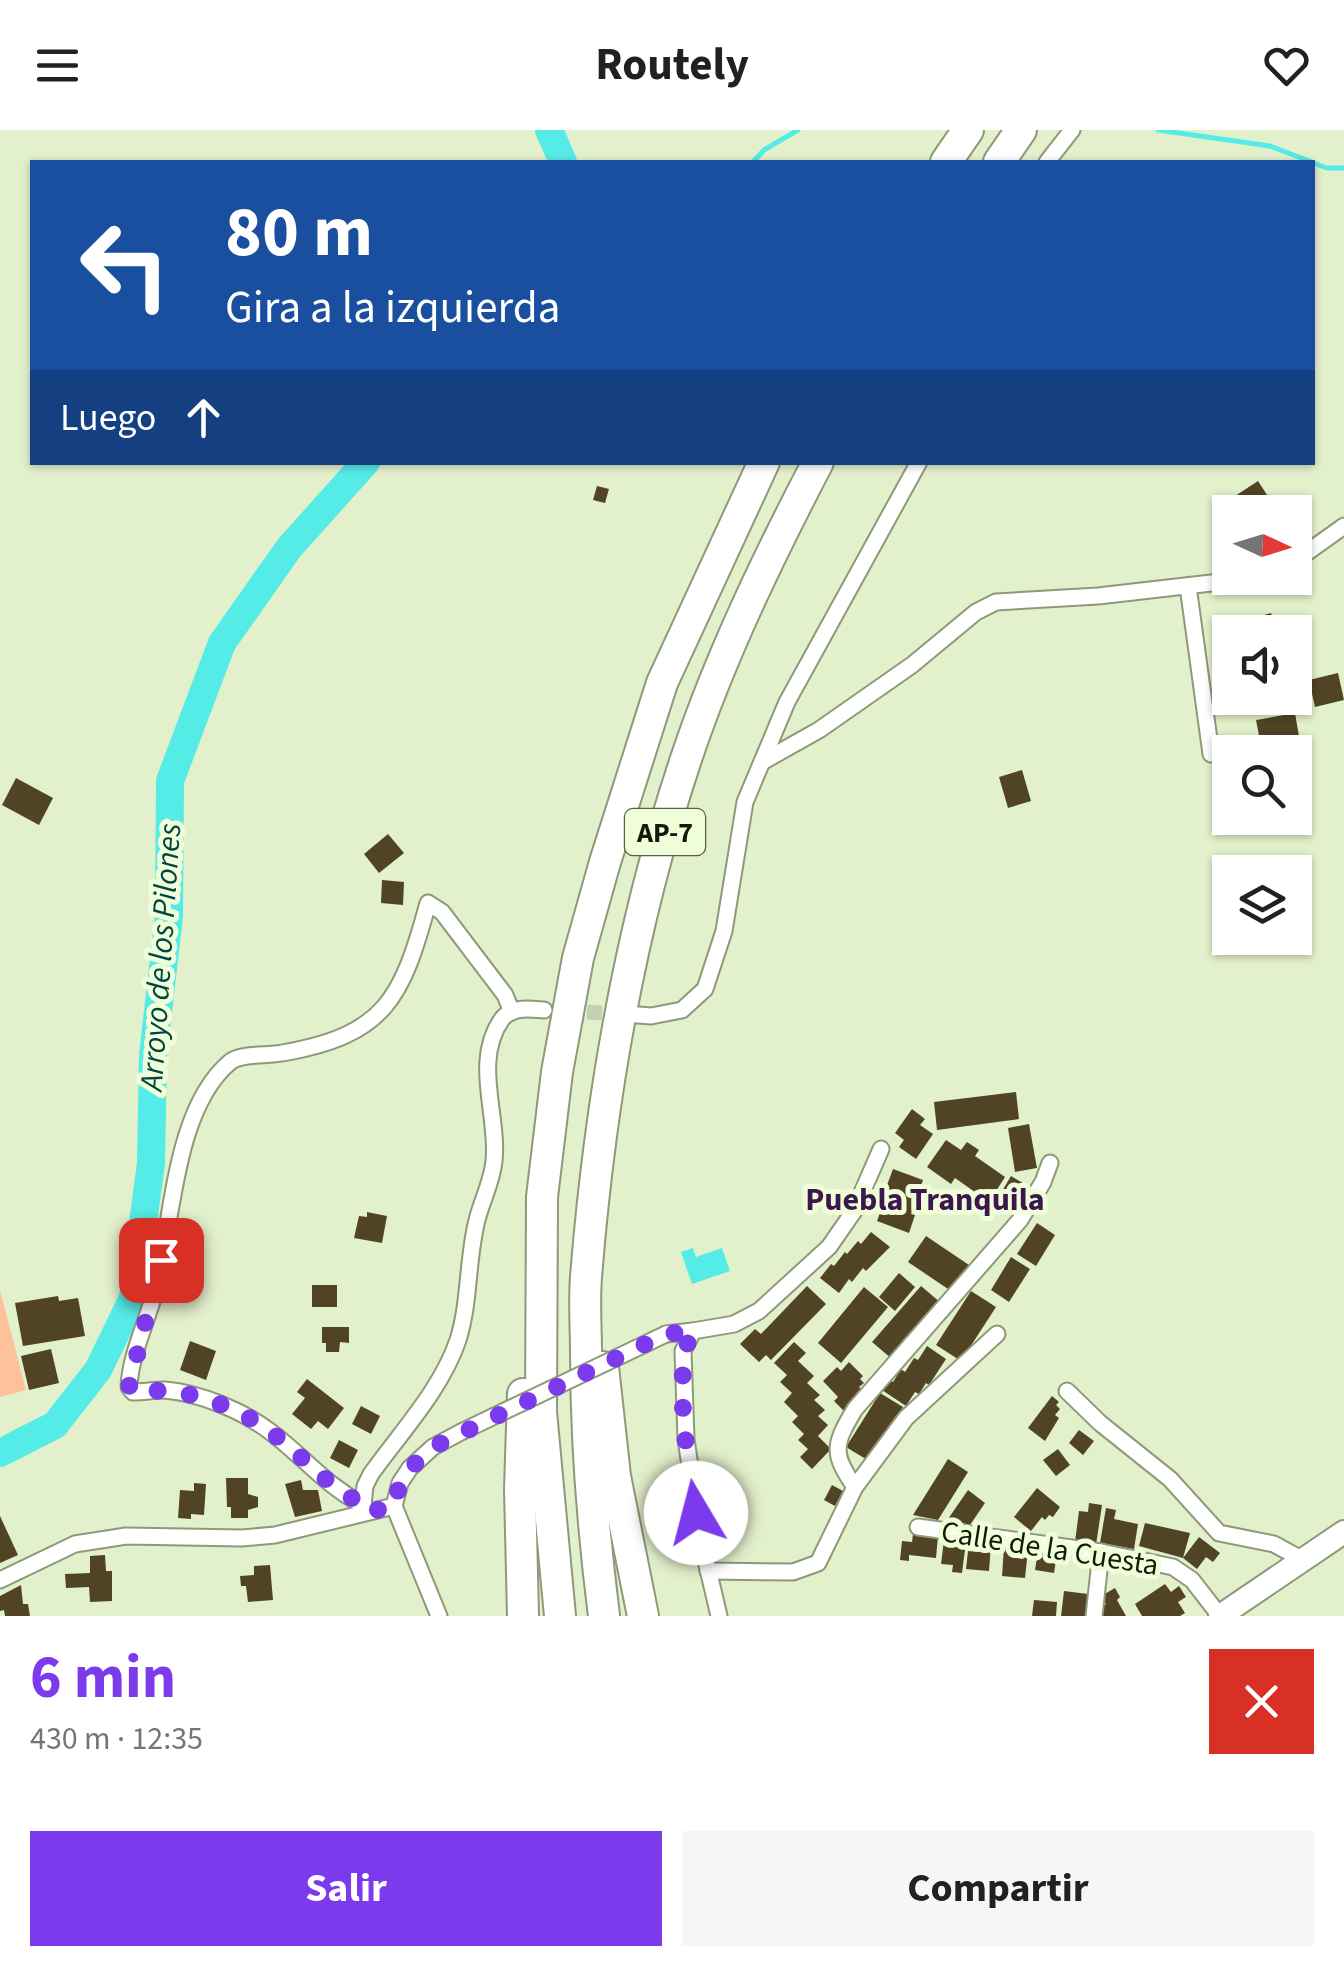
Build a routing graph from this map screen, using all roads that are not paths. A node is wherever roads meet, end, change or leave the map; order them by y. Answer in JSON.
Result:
{"nodes":[{"id":1,"x":968,"y":130,"type":"edge"},
{"id":2,"x":1020,"y":130,"type":"edge"},
{"id":3,"x":1072,"y":130,"type":"edge"},
{"id":4,"x":947,"y":160,"type":"edge"},
{"id":5,"x":1000,"y":160,"type":"edge"},
{"id":6,"x":1049,"y":160,"type":"edge"},
{"id":7,"x":763,"y":465,"type":"edge"},
{"id":8,"x":817,"y":465,"type":"edge"},
{"id":9,"x":917,"y":465,"type":"edge"},
{"id":10,"x":1344,"y":526,"type":"edge"},
{"id":11,"x":1312,"y":549,"type":"edge"},
{"id":12,"x":1212,"y":583,"type":"edge"},
{"id":13,"x":1188,"y":586,"type":"junction"},
{"id":14,"x":1210,"y":754,"type":"dead end"},
{"id":15,"x":762,"y":762,"type":"junction"},
{"id":16,"x":544,"y":1010,"type":"tunnel mouth"},
{"id":17,"x":512,"y":1012,"type":"junction"},
{"id":18,"x":625,"y":1014,"type":"tunnel mouth"},
{"id":19,"x":881,"y":1150,"type":"dead end"},
{"id":20,"x":1050,"y":1163,"type":"dead end"},
{"id":21,"x":542,"y":1197,"type":"junction"},
{"id":22,"x":592,"y":1225,"type":"junction"},
{"id":23,"x":693,"y":1331,"type":"junction"},
{"id":24,"x":997,"y":1334,"type":"dead end"},
{"id":25,"x":1067,"y":1391,"type":"dead end"},
{"id":26,"x":855,"y":1488,"type":"junction"},
{"id":27,"x":394,"y":1506,"type":"junction"},
{"id":28,"x":366,"y":1509,"type":"junction"},
{"id":29,"x":918,"y":1527,"type":"dead end"},
{"id":30,"x":1344,"y":1532,"type":"edge"},
{"id":31,"x":1101,"y":1552,"type":"junction"},
{"id":32,"x":1303,"y":1560,"type":"junction"},
{"id":33,"x":708,"y":1571,"type":"junction"},
{"id":34,"x":0,"y":1580,"type":"edge"},
{"id":35,"x":1232,"y":1613,"type":"edge"},
{"id":36,"x":439,"y":1616,"type":"edge"},
{"id":37,"x":522,"y":1616,"type":"edge"},
{"id":38,"x":560,"y":1616,"type":"edge"},
{"id":39,"x":604,"y":1616,"type":"edge"},
{"id":40,"x":643,"y":1616,"type":"edge"},
{"id":41,"x":719,"y":1616,"type":"edge"},
{"id":42,"x":1094,"y":1616,"type":"edge"}],
"edges":[{"from":1,"to":4,"type":"highway"},
{"from":2,"to":5,"type":"highway"},
{"from":3,"to":6,"type":"street"},
{"from":7,"to":21,"type":"highway","number":"AP-7"},
{"from":8,"to":22,"type":"highway","number":"AP-7"},
{"from":9,"to":15,"type":"street"},
{"from":10,"to":11,"type":"street"},
{"from":12,"to":13,"type":"street"},
{"from":13,"to":14,"type":"street"},
{"from":13,"to":15,"type":"street"},
{"from":15,"to":18,"type":"street"},
{"from":16,"to":17,"type":"street"},
{"from":17,"to":28,"type":"street"},
{"from":17,"to":28,"type":"street"},
{"from":19,"to":23,"type":"street"},
{"from":20,"to":26,"type":"street"},
{"from":21,"to":37,"type":"highway"},
{"from":21,"to":38,"type":"highway","number":"AP-7"},
{"from":22,"to":39,"type":"highway","number":"AP-7"},
{"from":22,"to":40,"type":"highway"},
{"from":23,"to":27,"type":"street","bridge":true},
{"from":23,"to":33,"type":"street"},
{"from":24,"to":26,"type":"street"},
{"from":25,"to":32,"type":"street"},
{"from":26,"to":33,"type":"street"},
{"from":27,"to":28,"type":"street"},
{"from":27,"to":36,"type":"street"},
{"from":28,"to":34,"type":"street"},
{"from":29,"to":31,"type":"street","name":"Calle de la Cuesta"},
{"from":30,"to":32,"type":"main road"},
{"from":31,"to":35,"type":"street","name":"Calle de la Cuesta"},
{"from":31,"to":42,"type":"street"},
{"from":32,"to":35,"type":"main road"},
{"from":33,"to":41,"type":"street"}]}
